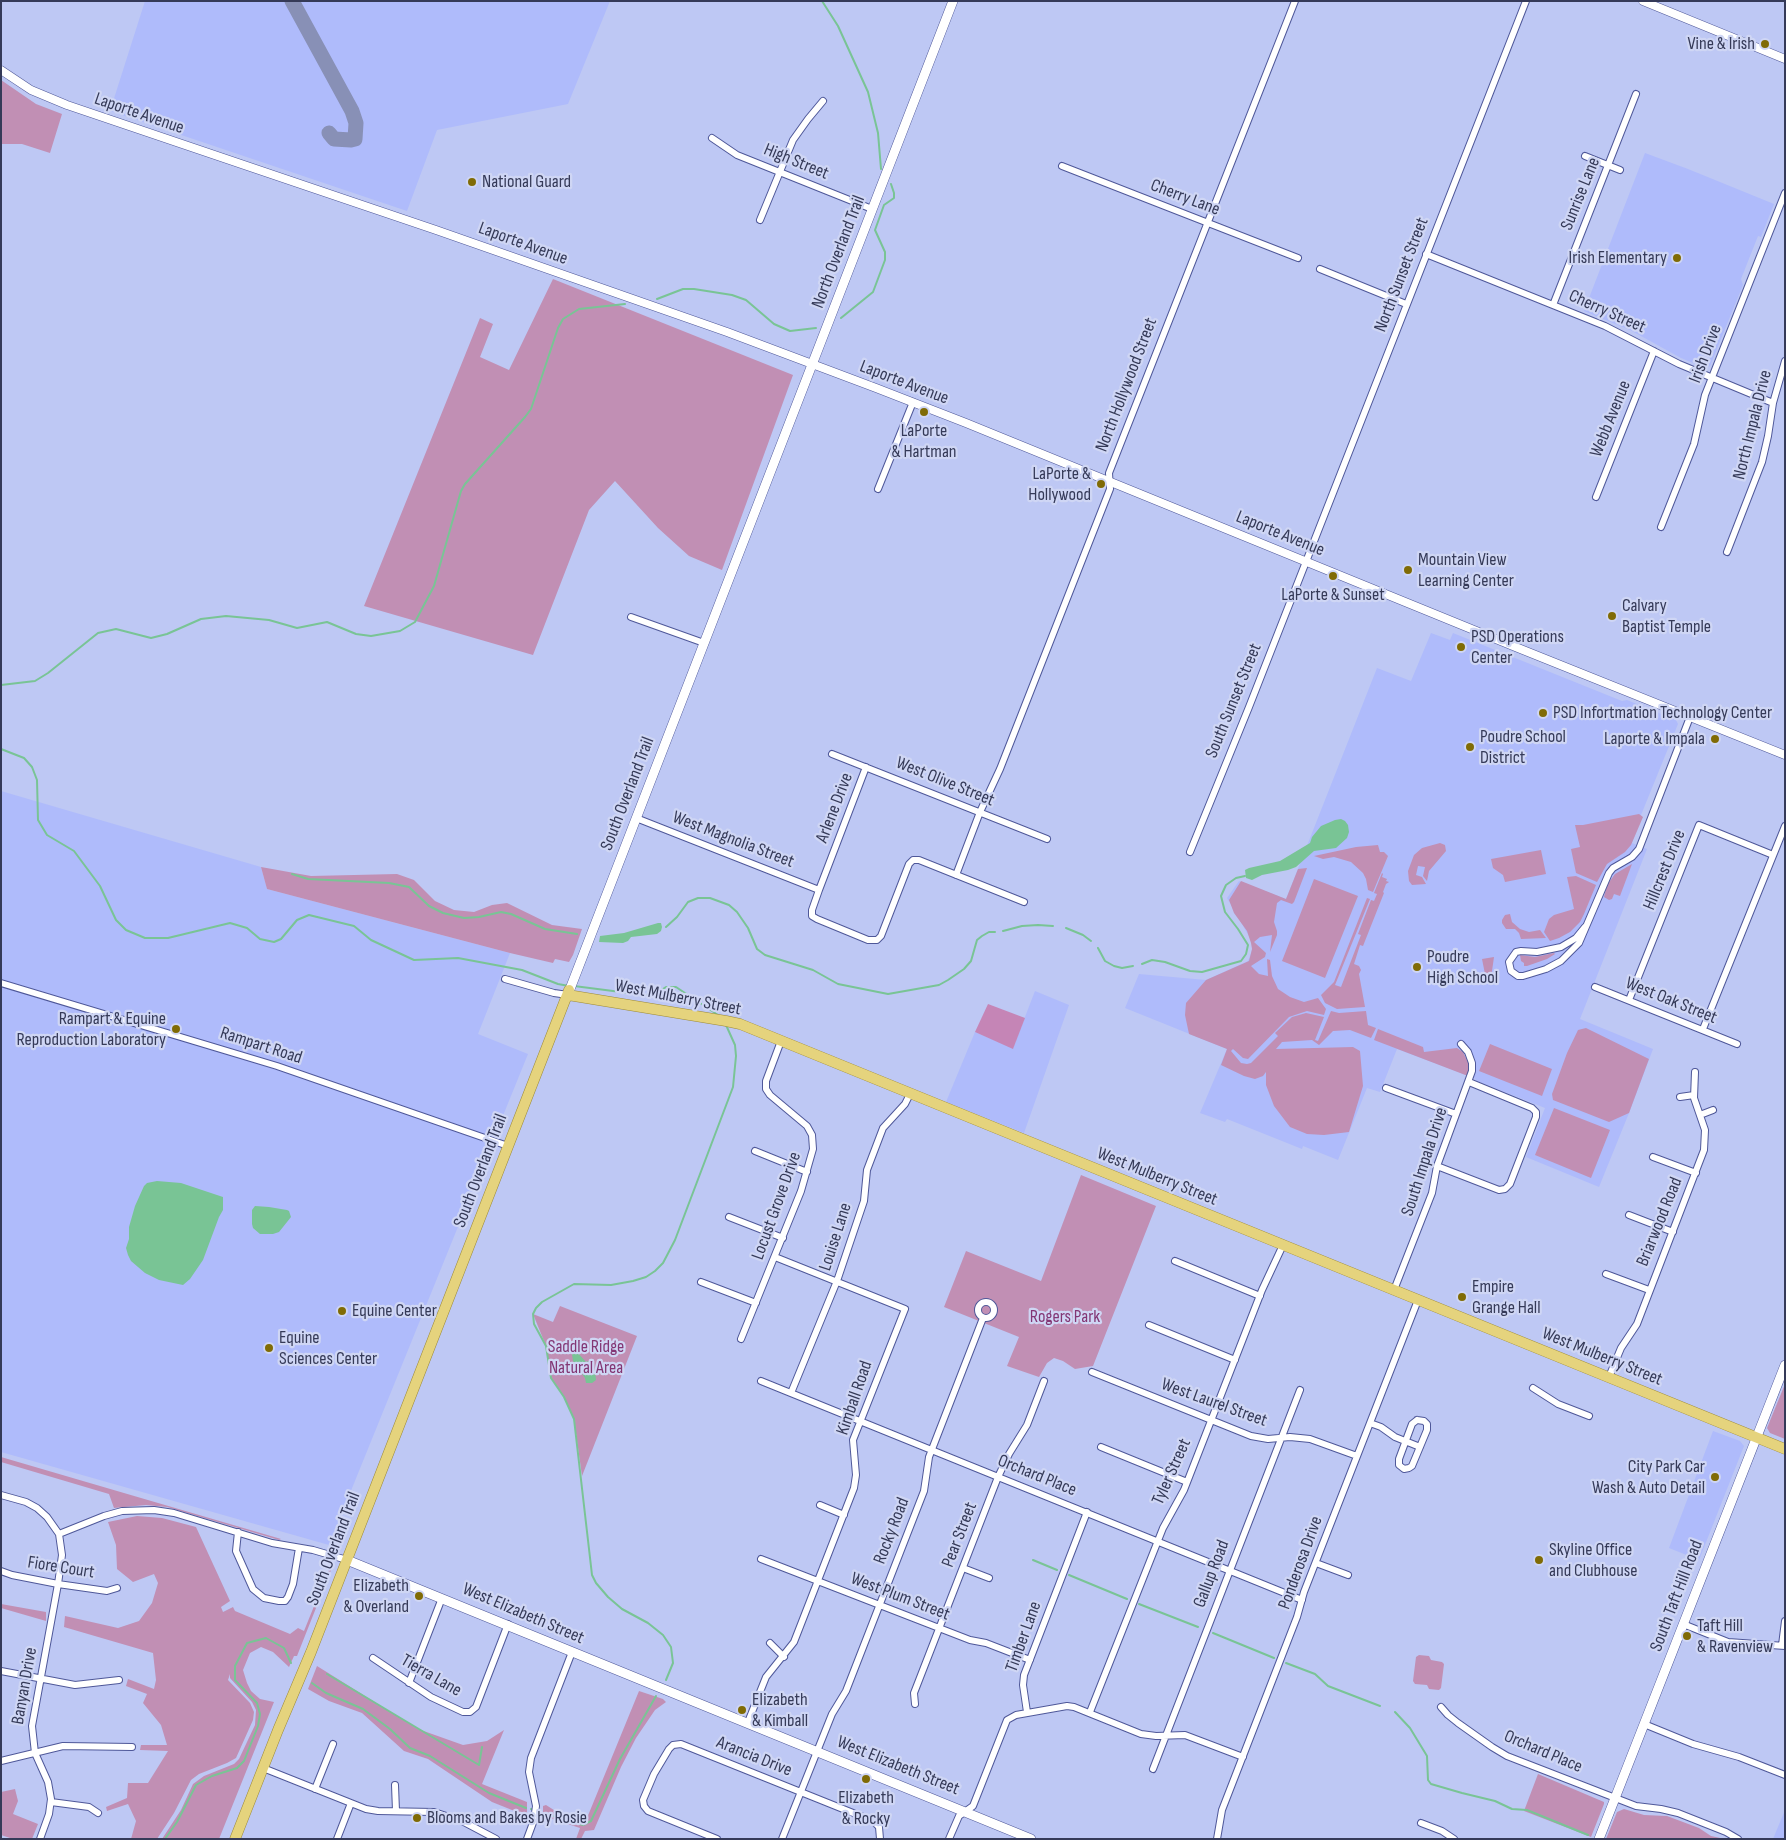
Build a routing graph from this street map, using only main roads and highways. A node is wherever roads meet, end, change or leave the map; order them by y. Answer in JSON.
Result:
{"nodes":[{"id":1,"x":953,"y":1,"type":"edge"},
{"id":2,"x":754,"y":514,"type":"joint"},
{"id":3,"x":570,"y":989,"type":"junction"},
{"id":4,"x":1785,"y":1365,"type":"edge"},
{"id":5,"x":1756,"y":1438,"type":"junction"},
{"id":6,"x":1785,"y":1449,"type":"edge"},
{"id":7,"x":347,"y":1560,"type":"junction"},
{"id":8,"x":1025,"y":1838,"type":"edge"},
{"id":9,"x":235,"y":1839,"type":"edge"},
{"id":10,"x":1599,"y":1839,"type":"edge"}],
"edges":[{"from":1,"to":2,"type":"main road","name":"North Overland Trail"},
{"from":2,"to":3,"type":"main road","name":"South Overland Trail"},
{"from":3,"to":5,"type":"main road","name":"West Mulberry Street"},
{"from":3,"to":7,"type":"main road","name":"South Overland Trail"},
{"from":4,"to":5,"type":"main road","name":"South Taft Hill Road"},
{"from":5,"to":6,"type":"main road","name":"West Mulberry Street"},
{"from":5,"to":10,"type":"main road","name":"South Taft Hill Road"},
{"from":7,"to":8,"type":"main road","name":"West Elizabeth Street"},
{"from":7,"to":9,"type":"main road","name":"South Overland Trail"}]}
